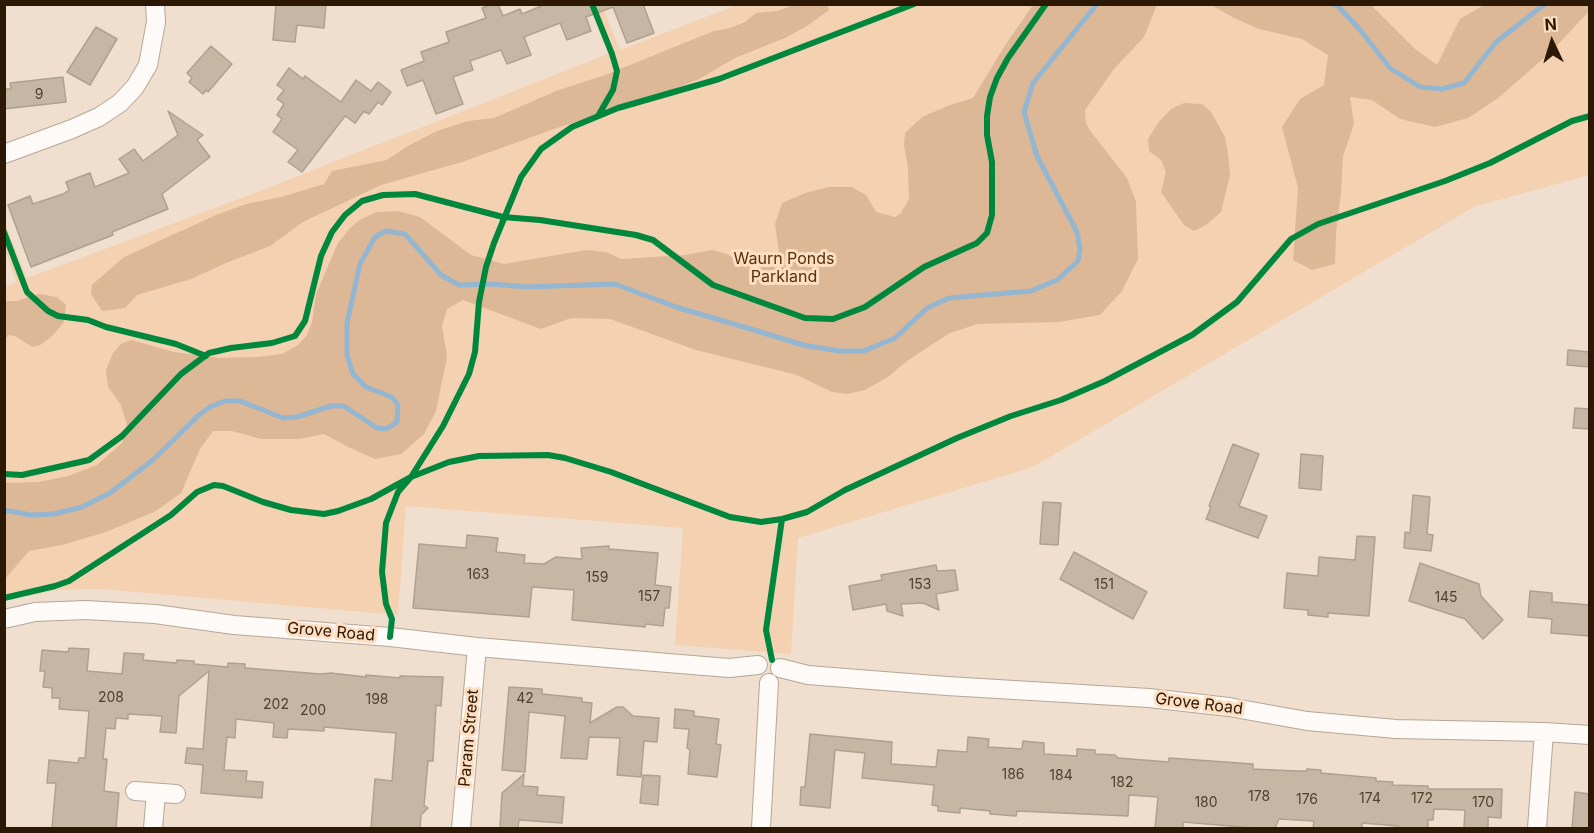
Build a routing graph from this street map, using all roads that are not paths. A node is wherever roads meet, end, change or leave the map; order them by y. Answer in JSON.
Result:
{"nodes":[{"id":1,"x":155,"y":4,"type":"edge"},
{"id":2,"x":4,"y":154,"type":"edge"},
{"id":3,"x":4,"y":619,"type":"edge"},
{"id":4,"x":477,"y":647,"type":"junction"},
{"id":5,"x":768,"y":674,"type":"junction"},
{"id":6,"x":1544,"y":732,"type":"junction"},
{"id":7,"x":1590,"y":735,"type":"edge"},
{"id":8,"x":135,"y":791,"type":"dead end"},
{"id":9,"x":156,"y":793,"type":"junction"},
{"id":10,"x":176,"y":794,"type":"dead end"},
{"id":11,"x":153,"y":828,"type":"edge"},
{"id":12,"x":461,"y":828,"type":"edge"},
{"id":13,"x":761,"y":828,"type":"edge"},
{"id":14,"x":1537,"y":828,"type":"edge"}],
"edges":[{"from":1,"to":2,"type":"street"},
{"from":3,"to":4,"type":"street","name":"Grove Road"},
{"from":4,"to":5,"type":"street","name":"Grove Road"},
{"from":4,"to":12,"type":"street","name":"Param Street"},
{"from":5,"to":6,"type":"street","name":"Grove Road"},
{"from":5,"to":13,"type":"street"},
{"from":6,"to":7,"type":"street","name":"Grove Road"},
{"from":6,"to":14,"type":"street"},
{"from":8,"to":9,"type":"street"},
{"from":9,"to":10,"type":"street"},
{"from":9,"to":11,"type":"street"}]}
